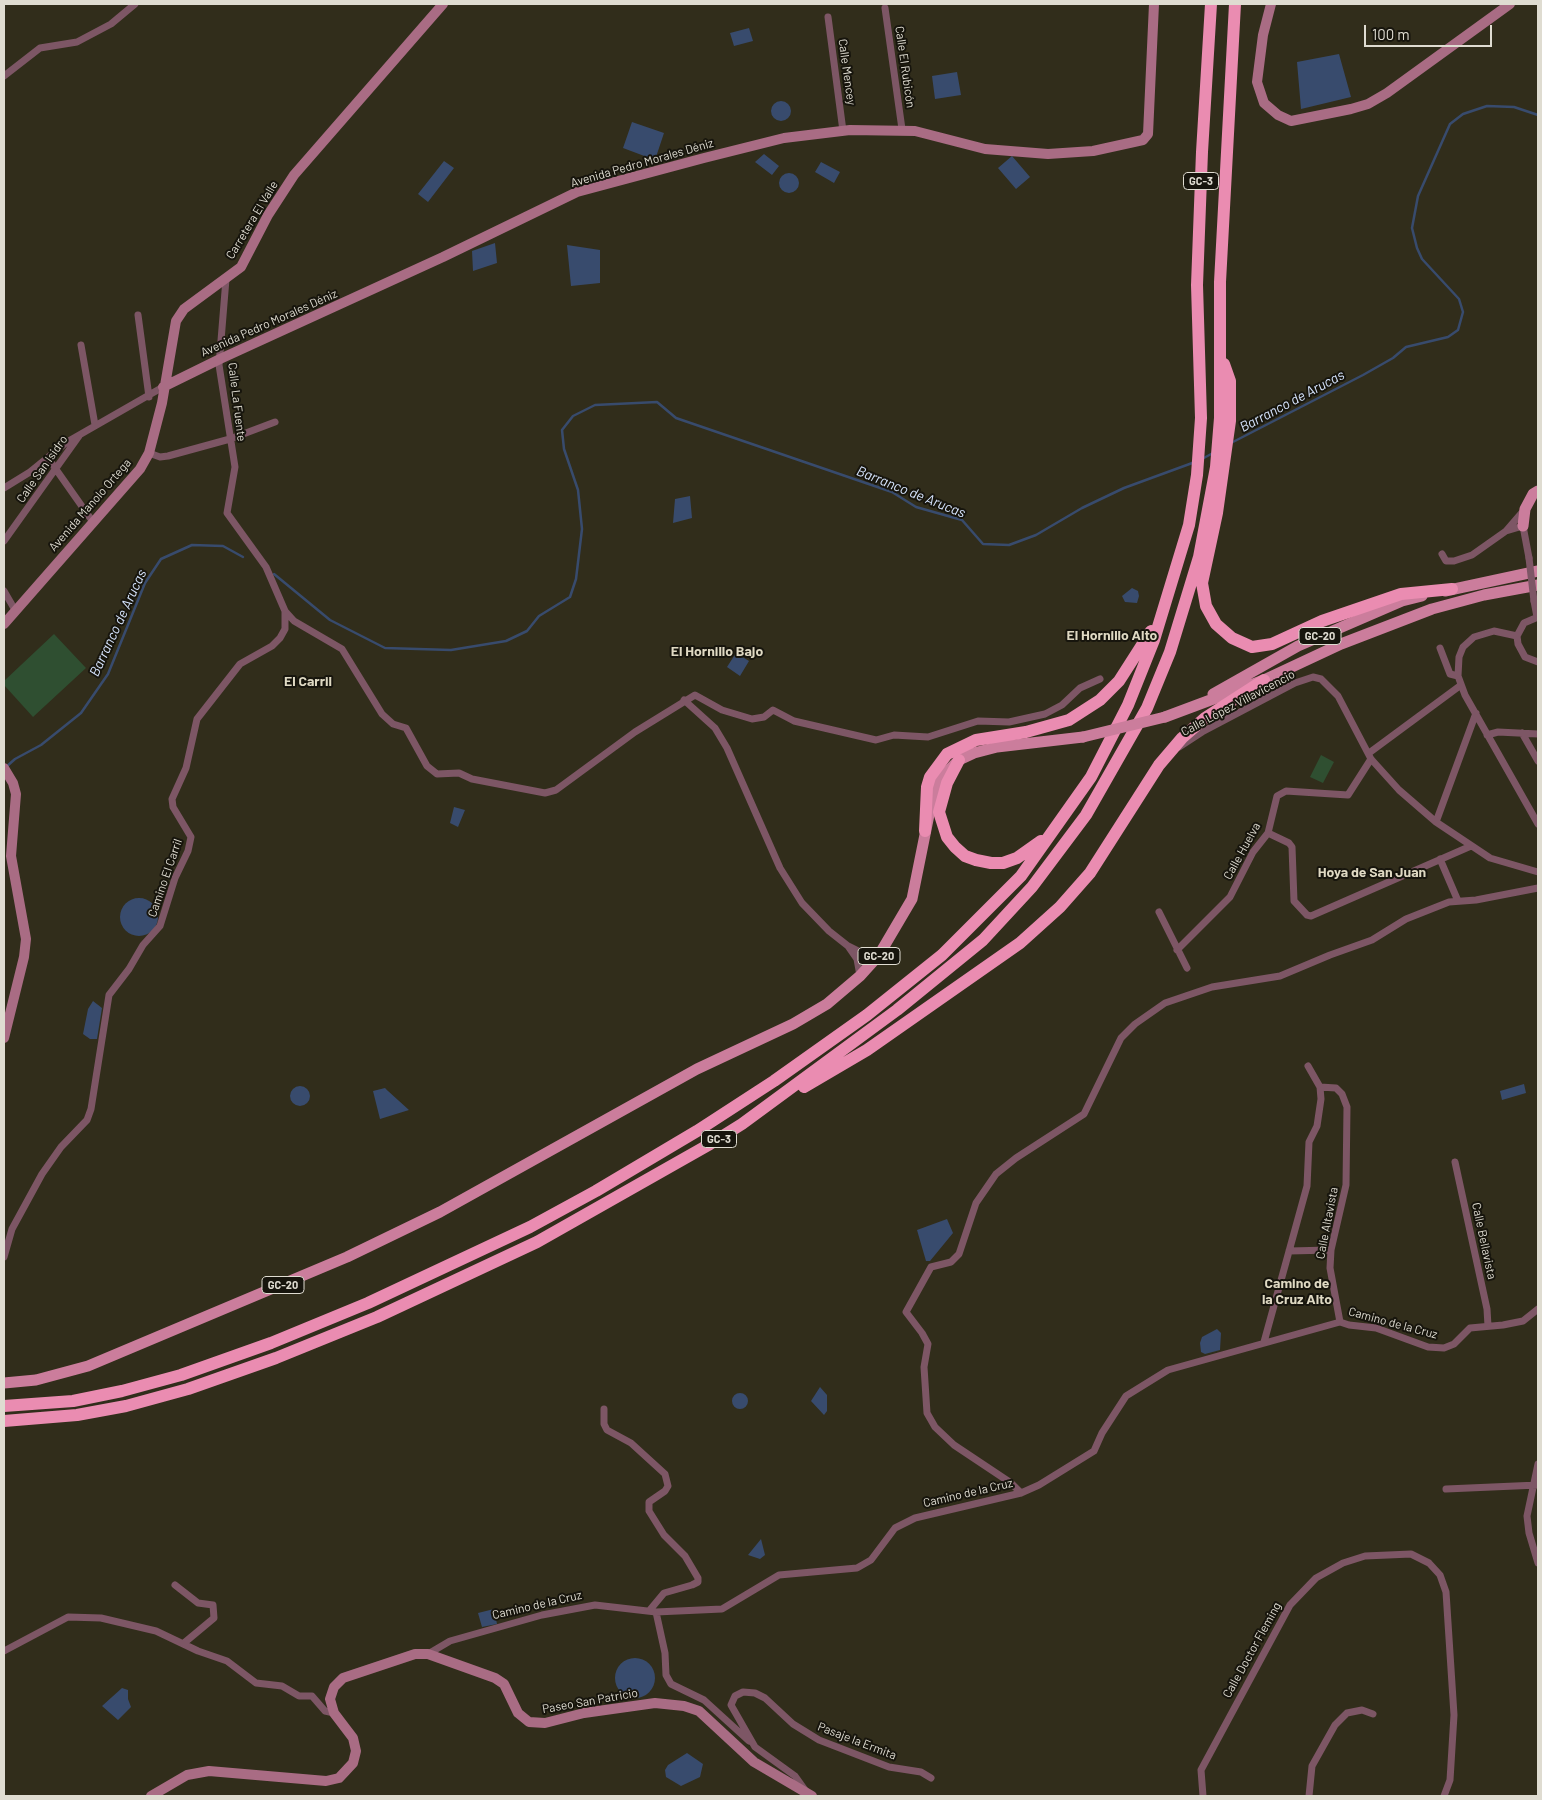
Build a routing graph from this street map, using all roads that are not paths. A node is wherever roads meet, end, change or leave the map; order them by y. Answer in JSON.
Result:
{"nodes":[{"id":1,"x":136,"y":4,"type":"edge"},
{"id":2,"x":443,"y":4,"type":"edge"},
{"id":3,"x":1154,"y":4,"type":"edge"},
{"id":4,"x":1211,"y":4,"type":"edge"},
{"id":5,"x":1235,"y":4,"type":"edge"},
{"id":6,"x":1271,"y":4,"type":"edge"},
{"id":7,"x":1510,"y":4,"type":"edge"},
{"id":8,"x":885,"y":8,"type":"dead end"},
{"id":9,"x":828,"y":17,"type":"dead end"},
{"id":10,"x":4,"y":76,"type":"edge"},
{"id":11,"x":902,"y":129,"type":"junction"},
{"id":12,"x":843,"y":131,"type":"junction"},
{"id":13,"x":226,"y":279,"type":"junction"},
{"id":14,"x":138,"y":315,"type":"dead end"},
{"id":15,"x":81,"y":345,"type":"dead end"},
{"id":16,"x":220,"y":359,"type":"junction"},
{"id":17,"x":167,"y":365,"type":"junction"},
{"id":18,"x":185,"y":375,"type":"junction"},
{"id":19,"x":163,"y":387,"type":"junction"},
{"id":20,"x":149,"y":397,"type":"junction"},
{"id":21,"x":275,"y":422,"type":"dead end"},
{"id":22,"x":95,"y":425,"type":"junction"},
{"id":23,"x":81,"y":434,"type":"junction"},
{"id":24,"x":230,"y":439,"type":"junction"},
{"id":25,"x":149,"y":453,"type":"junction"},
{"id":26,"x":48,"y":458,"type":"junction"},
{"id":27,"x":56,"y":470,"type":"junction"},
{"id":28,"x":4,"y":488,"type":"edge"},
{"id":29,"x":1538,"y":490,"type":"edge"},
{"id":30,"x":1525,"y":508,"type":"junction"},
{"id":31,"x":92,"y":522,"type":"junction"},
{"id":32,"x":1523,"y":526,"type":"junction"},
{"id":33,"x":1506,"y":531,"type":"junction"},
{"id":34,"x":4,"y":541,"type":"edge"},
{"id":35,"x":1442,"y":554,"type":"dead end"},
{"id":36,"x":1204,"y":556,"type":"junction"},
{"id":37,"x":1537,"y":572,"type":"edge"},
{"id":38,"x":1538,"y":585,"type":"edge"},
{"id":39,"x":1452,"y":589,"type":"junction"},
{"id":40,"x":4,"y":591,"type":"edge"},
{"id":41,"x":16,"y":610,"type":"junction"},
{"id":42,"x":285,"y":611,"type":"junction"},
{"id":43,"x":1163,"y":612,"type":"junction"},
{"id":44,"x":1537,"y":617,"type":"edge"},
{"id":45,"x":4,"y":624,"type":"edge"},
{"id":46,"x":1517,"y":636,"type":"junction"},
{"id":47,"x":1440,"y":648,"type":"dead end"},
{"id":48,"x":1538,"y":662,"type":"edge"},
{"id":49,"x":1458,"y":676,"type":"junction"},
{"id":50,"x":1100,"y":679,"type":"dead end"},
{"id":51,"x":1264,"y":680,"type":"junction"},
{"id":52,"x":1461,"y":685,"type":"junction"},
{"id":53,"x":684,"y":700,"type":"junction"},
{"id":54,"x":1197,"y":704,"type":"junction"},
{"id":55,"x":1476,"y":713,"type":"junction"},
{"id":56,"x":1472,"y":724,"type":"junction"},
{"id":57,"x":1484,"y":726,"type":"junction"},
{"id":58,"x":1522,"y":733,"type":"junction"},
{"id":59,"x":1538,"y":734,"type":"edge"},
{"id":60,"x":1487,"y":735,"type":"junction"},
{"id":61,"x":1166,"y":756,"type":"junction"},
{"id":62,"x":1370,"y":756,"type":"junction"},
{"id":63,"x":959,"y":760,"type":"junction"},
{"id":64,"x":1538,"y":761,"type":"edge"},
{"id":65,"x":7,"y":772,"type":"edge"},
{"id":66,"x":1436,"y":822,"type":"junction"},
{"id":67,"x":1538,"y":824,"type":"edge"},
{"id":68,"x":1058,"y":826,"type":"junction"},
{"id":69,"x":925,"y":830,"type":"junction"},
{"id":70,"x":1268,"y":833,"type":"junction"},
{"id":71,"x":1471,"y":846,"type":"junction"},
{"id":72,"x":1440,"y":859,"type":"junction"},
{"id":73,"x":1538,"y":872,"type":"edge"},
{"id":74,"x":1538,"y":888,"type":"edge"},
{"id":75,"x":1458,"y":901,"type":"junction"},
{"id":76,"x":1159,"y":912,"type":"dead end"},
{"id":77,"x":848,"y":946,"type":"junction"},
{"id":78,"x":1177,"y":950,"type":"junction"},
{"id":79,"x":879,"y":955,"type":"junction"},
{"id":80,"x":1187,"y":968,"type":"dead end"},
{"id":81,"x":860,"y":976,"type":"junction"},
{"id":82,"x":4,"y":1038,"type":"edge"},
{"id":83,"x":1308,"y":1066,"type":"dead end"},
{"id":84,"x":1320,"y":1087,"type":"junction"},
{"id":85,"x":742,"y":1124,"type":"junction"},
{"id":86,"x":1455,"y":1162,"type":"dead end"},
{"id":87,"x":1331,"y":1250,"type":"junction"},
{"id":88,"x":1288,"y":1251,"type":"junction"},
{"id":89,"x":4,"y":1256,"type":"edge"},
{"id":90,"x":1538,"y":1309,"type":"edge"},
{"id":91,"x":1340,"y":1322,"type":"junction"},
{"id":92,"x":1488,"y":1326,"type":"junction"},
{"id":93,"x":1264,"y":1342,"type":"junction"},
{"id":94,"x":4,"y":1383,"type":"edge"},
{"id":95,"x":4,"y":1406,"type":"edge"},
{"id":96,"x":604,"y":1409,"type":"dead end"},
{"id":97,"x":4,"y":1421,"type":"edge"},
{"id":98,"x":1538,"y":1464,"type":"edge"},
{"id":99,"x":1536,"y":1485,"type":"edge"},
{"id":100,"x":1446,"y":1489,"type":"dead end"},
{"id":101,"x":1021,"y":1493,"type":"junction"},
{"id":102,"x":1538,"y":1563,"type":"edge"},
{"id":103,"x":175,"y":1585,"type":"dead end"},
{"id":104,"x":652,"y":1611,"type":"junction"},
{"id":105,"x":184,"y":1643,"type":"junction"},
{"id":106,"x":4,"y":1651,"type":"edge"},
{"id":107,"x":428,"y":1654,"type":"junction"},
{"id":108,"x":334,"y":1713,"type":"junction"},
{"id":109,"x":1373,"y":1714,"type":"dead end"},
{"id":110,"x":754,"y":1746,"type":"junction"},
{"id":111,"x":931,"y":1778,"type":"dead end"},
{"id":112,"x":809,"y":1794,"type":"edge"},
{"id":113,"x":151,"y":1796,"type":"edge"},
{"id":114,"x":1202,"y":1796,"type":"edge"},
{"id":115,"x":1308,"y":1796,"type":"edge"},
{"id":116,"x":1444,"y":1796,"type":"edge"}],
"edges":[{"from":1,"to":10,"type":"street"},
{"from":2,"to":13,"type":"street","name":"Carretera El Valle"},
{"from":3,"to":11,"type":"street","name":"Avenida Pedro Morales Déniz"},
{"from":4,"to":43,"type":"highway","number":"GC-3"},
{"from":5,"to":36,"type":"highway","number":"GC-3"},
{"from":6,"to":7,"type":"street"},
{"from":8,"to":11,"type":"street","name":"Calle El Rubicón"},
{"from":9,"to":12,"type":"street","name":"Calle Mencey"},
{"from":11,"to":12,"type":"street","name":"Avenida Pedro Morales Déniz"},
{"from":12,"to":16,"type":"street","name":"Avenida Pedro Morales Déniz"},
{"from":13,"to":16,"type":"street","name":"Calle La Fuente"},
{"from":13,"to":17,"type":"street","name":"Carretera El Valle"},
{"from":14,"to":20,"type":"street"},
{"from":15,"to":22,"type":"street"},
{"from":16,"to":18,"type":"street","name":"Avenida Pedro Morales Déniz"},
{"from":16,"to":24,"type":"street","name":"Calle La Fuente"},
{"from":17,"to":18,"type":"street"},
{"from":17,"to":19,"type":"street","name":"Carretera El Valle"},
{"from":18,"to":19,"type":"street","name":"Avenida Pedro Morales Déniz"},
{"from":19,"to":20,"type":"street"},
{"from":19,"to":25,"type":"street","name":"Avenida Manolo Ortega"},
{"from":20,"to":22,"type":"street"},
{"from":21,"to":24,"type":"street"},
{"from":22,"to":23,"type":"street"},
{"from":23,"to":26,"type":"street"},
{"from":23,"to":27,"type":"street","name":"Calle San Isidro"},
{"from":24,"to":25,"type":"street"},
{"from":24,"to":42,"type":"street","name":"Calle La Fuente"},
{"from":25,"to":31,"type":"street","name":"Avenida Manolo Ortega"},
{"from":26,"to":27,"type":"street"},
{"from":26,"to":28,"type":"street"},
{"from":27,"to":31,"type":"street"},
{"from":27,"to":34,"type":"street","name":"Calle San Isidro"},
{"from":29,"to":30,"type":"main road"},
{"from":30,"to":32,"type":"main road"},
{"from":30,"to":33,"type":"street"},
{"from":31,"to":41,"type":"street","name":"Avenida Manolo Ortega"},
{"from":32,"to":33,"type":"street"},
{"from":32,"to":44,"type":"street","bridge":true},
{"from":33,"to":35,"type":"street"},
{"from":36,"to":39,"type":"highway"},
{"from":36,"to":85,"type":"highway","number":"GC-3"},
{"from":37,"to":39,"type":"main road","number":"GC-20"},
{"from":38,"to":51,"type":"main road","number":"GC-20"},
{"from":39,"to":54,"type":"main road","number":"GC-20"},
{"from":40,"to":41,"type":"street"},
{"from":41,"to":45,"type":"street","name":"Avenida Manolo Ortega"},
{"from":42,"to":53,"type":"street"},
{"from":42,"to":89,"type":"street","name":"Camino El Carril"},
{"from":43,"to":68,"type":"highway","number":"GC-3"},
{"from":43,"to":69,"type":"highway"},
{"from":44,"to":46,"type":"street"},
{"from":46,"to":48,"type":"street"},
{"from":46,"to":49,"type":"street"},
{"from":47,"to":49,"type":"street"},
{"from":49,"to":52,"type":"street"},
{"from":50,"to":53,"type":"street"},
{"from":51,"to":54,"type":"main road","number":"GC-20"},
{"from":51,"to":61,"type":"highway"},
{"from":52,"to":55,"type":"street"},
{"from":52,"to":62,"type":"street"},
{"from":53,"to":77,"type":"street"},
{"from":54,"to":63,"type":"main road","number":"GC-20","bridge":true},
{"from":55,"to":56,"type":"street"},
{"from":55,"to":57,"type":"street"},
{"from":56,"to":57,"type":"street"},
{"from":56,"to":66,"type":"street"},
{"from":57,"to":60,"type":"street"},
{"from":58,"to":59,"type":"street"},
{"from":58,"to":60,"type":"street"},
{"from":58,"to":64,"type":"street"},
{"from":60,"to":67,"type":"street"},
{"from":61,"to":62,"type":"street","name":"Calle López Villavicencio"},
{"from":61,"to":85,"type":"highway"},
{"from":62,"to":66,"type":"street","name":"Calle López Villavicencio"},
{"from":62,"to":70,"type":"street","name":"Calle Huelva"},
{"from":63,"to":68,"type":"highway"},
{"from":63,"to":69,"type":"main road","number":"GC-20"},
{"from":65,"to":82,"type":"street"},
{"from":66,"to":71,"type":"street","name":"Calle López Villavicencio"},
{"from":68,"to":95,"type":"highway","number":"GC-3"},
{"from":69,"to":79,"type":"main road","number":"GC-20"},
{"from":70,"to":72,"type":"street"},
{"from":70,"to":78,"type":"street","name":"Calle Huelva"},
{"from":71,"to":72,"type":"street"},
{"from":71,"to":73,"type":"street","name":"Calle López Villavicencio"},
{"from":72,"to":75,"type":"street"},
{"from":74,"to":75,"type":"street"},
{"from":75,"to":101,"type":"street"},
{"from":76,"to":78,"type":"street"},
{"from":77,"to":79,"type":"street"},
{"from":77,"to":81,"type":"street"},
{"from":78,"to":80,"type":"street"},
{"from":79,"to":81,"type":"main road","number":"GC-20"},
{"from":81,"to":94,"type":"main road","number":"GC-20"},
{"from":83,"to":84,"type":"street"},
{"from":84,"to":87,"type":"street","name":"Calle Altavista"},
{"from":84,"to":88,"type":"street"},
{"from":85,"to":97,"type":"highway","number":"GC-3"},
{"from":86,"to":92,"type":"street","name":"Calle Bellavista"},
{"from":87,"to":88,"type":"street"},
{"from":87,"to":91,"type":"street","name":"Calle Altavista"},
{"from":88,"to":93,"type":"street"},
{"from":90,"to":92,"type":"street","name":"Camino de la Cruz"},
{"from":91,"to":92,"type":"street","name":"Camino de la Cruz"},
{"from":91,"to":93,"type":"street","name":"Camino de la Cruz"},
{"from":93,"to":101,"type":"street","name":"Camino de la Cruz"},
{"from":96,"to":104,"type":"street"},
{"from":98,"to":99,"type":"street"},
{"from":99,"to":100,"type":"street"},
{"from":99,"to":102,"type":"street"},
{"from":101,"to":104,"type":"street","name":"Camino de la Cruz"},
{"from":103,"to":105,"type":"street"},
{"from":104,"to":107,"type":"street","name":"Camino de la Cruz"},
{"from":104,"to":110,"type":"street"},
{"from":105,"to":106,"type":"street"},
{"from":105,"to":108,"type":"street"},
{"from":107,"to":108,"type":"street","name":"Camino de la Cruz"},
{"from":107,"to":112,"type":"street","name":"Paseo San Patricio"},
{"from":108,"to":113,"type":"street"},
{"from":109,"to":115,"type":"street"},
{"from":110,"to":111,"type":"street","name":"Pasaje la Ermita"},
{"from":110,"to":112,"type":"street","name":"Pasaje la Ermita"},
{"from":114,"to":116,"type":"street","name":"Calle Doctor Fleming"}]}
